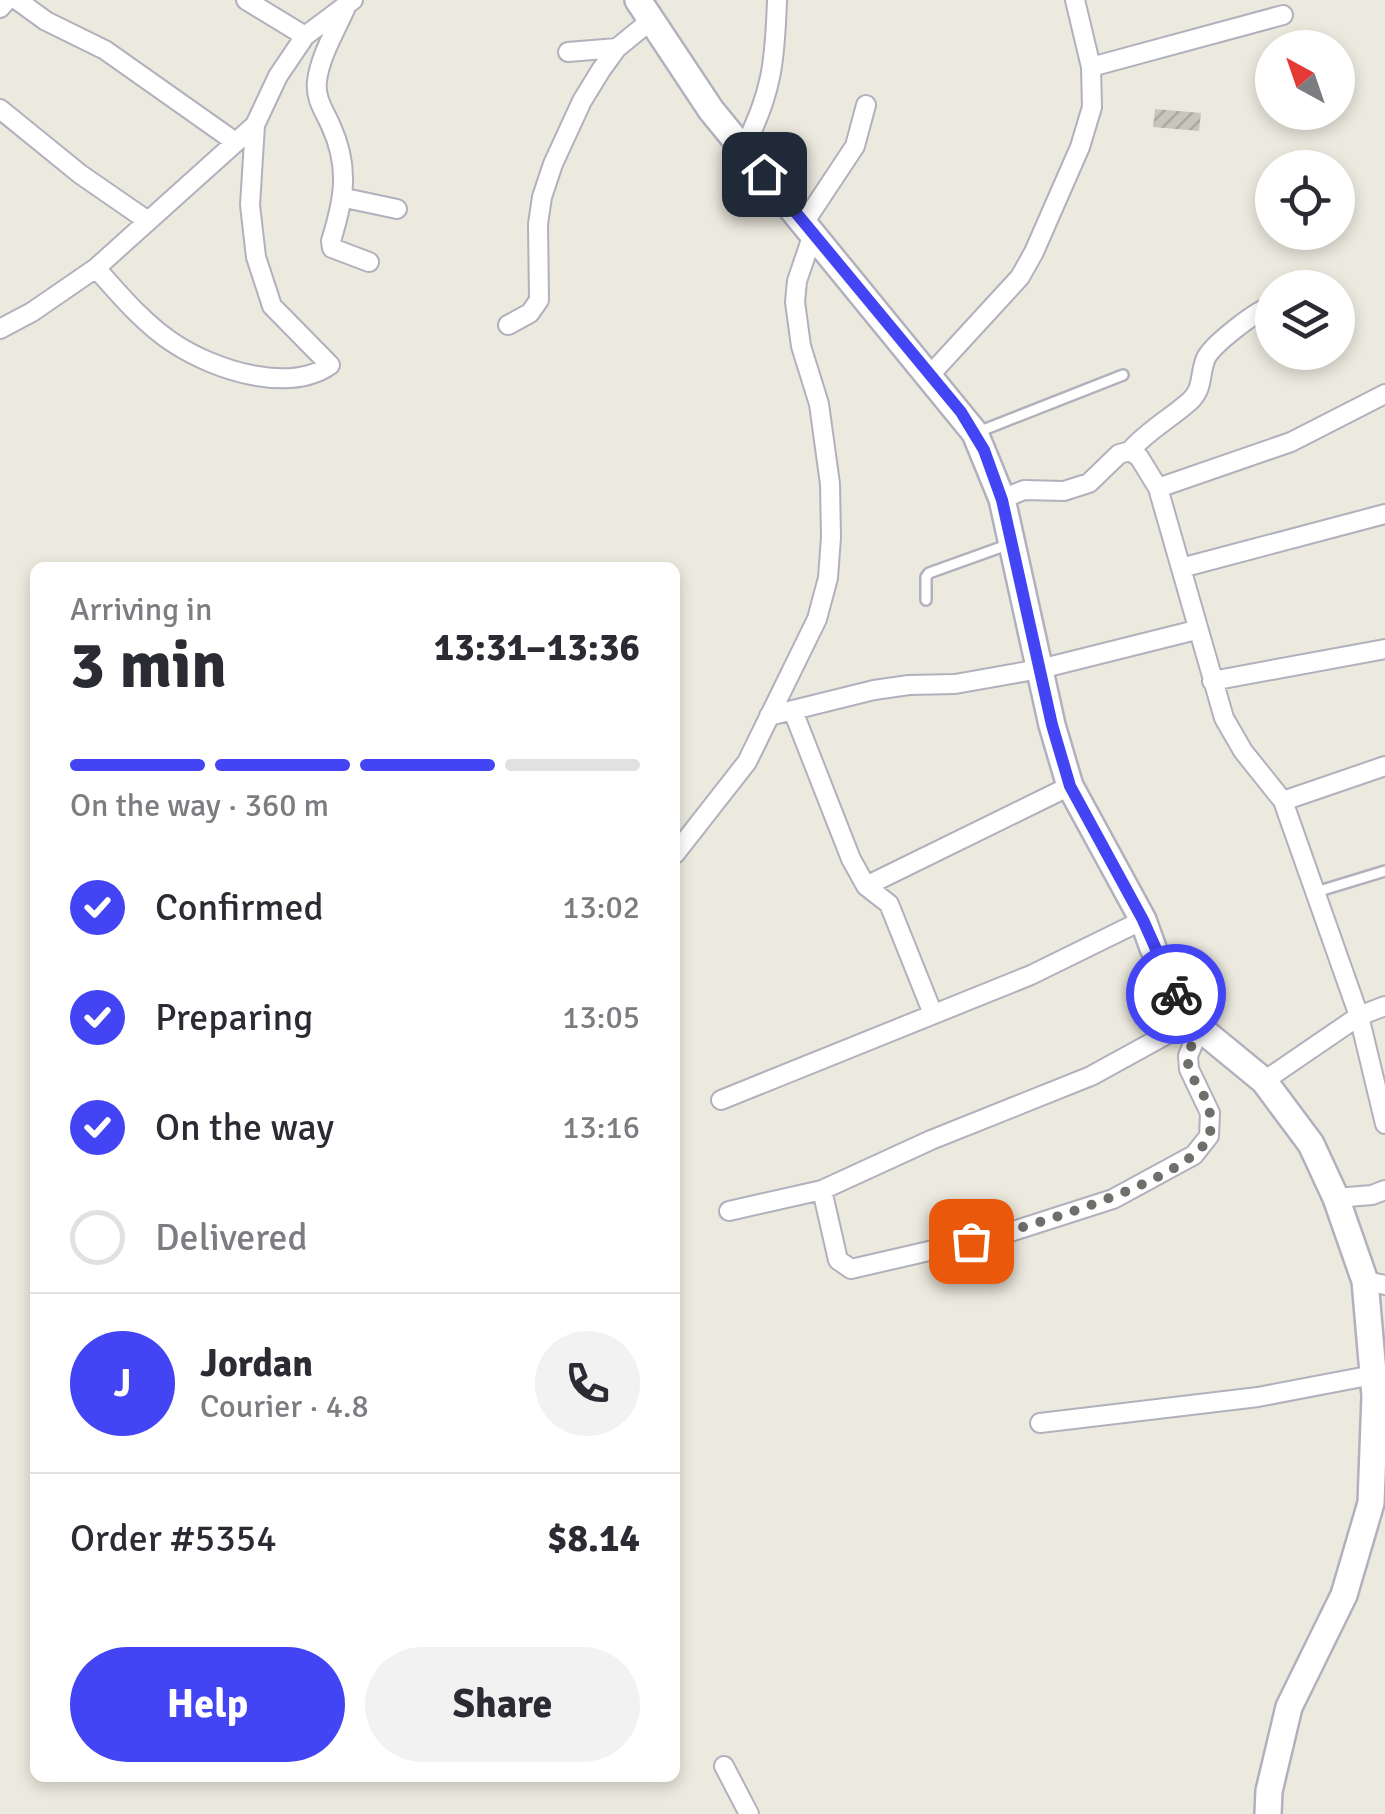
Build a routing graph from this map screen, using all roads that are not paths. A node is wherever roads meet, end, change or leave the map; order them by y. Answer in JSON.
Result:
{"nodes":[{"id":1,"x":7,"y":0,"type":"edge"},
{"id":2,"x":17,"y":0,"type":"edge"},
{"id":3,"x":246,"y":0,"type":"edge"},
{"id":4,"x":777,"y":0,"type":"edge"},
{"id":5,"x":1075,"y":0,"type":"edge"},
{"id":6,"x":351,"y":1,"type":"edge"},
{"id":7,"x":0,"y":8,"type":"edge"},
{"id":8,"x":644,"y":11,"type":"edge"},
{"id":9,"x":1282,"y":14,"type":"dead end"},
{"id":10,"x":305,"y":36,"type":"junction"},
{"id":11,"x":617,"y":48,"type":"junction"},
{"id":12,"x":568,"y":52,"type":"dead end"},
{"id":13,"x":1091,"y":67,"type":"junction"},
{"id":14,"x":866,"y":105,"type":"dead end"},
{"id":15,"x":0,"y":108,"type":"edge"},
{"id":16,"x":255,"y":124,"type":"junction"},
{"id":17,"x":234,"y":141,"type":"junction"},
{"id":18,"x":743,"y":148,"type":"junction"},
{"id":19,"x":344,"y":198,"type":"junction"},
{"id":20,"x":396,"y":209,"type":"dead end"},
{"id":21,"x":148,"y":221,"type":"junction"},
{"id":22,"x":809,"y":229,"type":"junction"},
{"id":23,"x":370,"y":262,"type":"dead end"},
{"id":24,"x":96,"y":268,"type":"junction"},
{"id":25,"x":1255,"y":313,"type":"edge"},
{"id":26,"x":508,"y":325,"type":"dead end"},
{"id":27,"x":0,"y":329,"type":"edge"},
{"id":28,"x":930,"y":375,"type":"junction"},
{"id":29,"x":1123,"y":375,"type":"dead end"},
{"id":30,"x":1385,"y":394,"type":"edge"},
{"id":31,"x":975,"y":433,"type":"junction"},
{"id":32,"x":1130,"y":452,"type":"junction"},
{"id":33,"x":1158,"y":488,"type":"junction"},
{"id":34,"x":1002,"y":500,"type":"junction"},
{"id":35,"x":1385,"y":514,"type":"edge"},
{"id":36,"x":1010,"y":544,"type":"junction"},
{"id":37,"x":1181,"y":568,"type":"junction"},
{"id":38,"x":926,"y":600,"type":"dead end"},
{"id":39,"x":1196,"y":630,"type":"junction"},
{"id":40,"x":1385,"y":649,"type":"edge"},
{"id":41,"x":1040,"y":669,"type":"junction"},
{"id":42,"x":1212,"y":681,"type":"junction"},
{"id":43,"x":794,"y":711,"type":"junction"},
{"id":44,"x":768,"y":716,"type":"junction"},
{"id":45,"x":1385,"y":766,"type":"edge"},
{"id":46,"x":1070,"y":786,"type":"junction"},
{"id":47,"x":1283,"y":801,"type":"junction"},
{"id":48,"x":680,"y":848,"type":"edge"},
{"id":49,"x":1385,"y":871,"type":"edge"},
{"id":50,"x":866,"y":886,"type":"junction"},
{"id":51,"x":1316,"y":892,"type":"junction"},
{"id":52,"x":1143,"y":920,"type":"junction"},
{"id":53,"x":1385,"y":1006,"type":"edge"},
{"id":54,"x":933,"y":1014,"type":"junction"},
{"id":55,"x":1360,"y":1016,"type":"junction"},
{"id":56,"x":1195,"y":1025,"type":"junction"},
{"id":57,"x":1264,"y":1081,"type":"junction"},
{"id":58,"x":722,"y":1100,"type":"dead end"},
{"id":59,"x":1385,"y":1124,"type":"edge"},
{"id":60,"x":822,"y":1190,"type":"junction"},
{"id":61,"x":1385,"y":1190,"type":"edge"},
{"id":62,"x":1336,"y":1198,"type":"junction"},
{"id":63,"x":729,"y":1211,"type":"dead end"},
{"id":64,"x":1375,"y":1283,"type":"edge"},
{"id":65,"x":1378,"y":1389,"type":"edge"},
{"id":66,"x":1040,"y":1423,"type":"dead end"},
{"id":67,"x":724,"y":1766,"type":"dead end"},
{"id":68,"x":749,"y":1814,"type":"edge"},
{"id":69,"x":1268,"y":1814,"type":"edge"}],
"edges":[{"from":1,"to":7,"type":"street"},
{"from":2,"to":17,"type":"street"},
{"from":3,"to":10,"type":"street"},
{"from":4,"to":18,"type":"street"},
{"from":5,"to":13,"type":"street"},
{"from":6,"to":10,"type":"street"},
{"from":6,"to":19,"type":"street"},
{"from":8,"to":11,"type":"street"},
{"from":8,"to":18,"type":"street"},
{"from":9,"to":13,"type":"street"},
{"from":10,"to":16,"type":"street"},
{"from":11,"to":12,"type":"street"},
{"from":11,"to":26,"type":"street"},
{"from":13,"to":28,"type":"street"},
{"from":14,"to":22,"type":"street"},
{"from":15,"to":21,"type":"street"},
{"from":16,"to":17,"type":"street"},
{"from":16,"to":24,"type":"street"},
{"from":17,"to":21,"type":"street"},
{"from":18,"to":22,"type":"street"},
{"from":19,"to":20,"type":"street"},
{"from":19,"to":23,"type":"street"},
{"from":21,"to":24,"type":"street"},
{"from":22,"to":28,"type":"street"},
{"from":22,"to":44,"type":"street"},
{"from":24,"to":27,"type":"street"},
{"from":25,"to":32,"type":"street"},
{"from":28,"to":31,"type":"street"},
{"from":29,"to":31,"type":"lane"},
{"from":30,"to":33,"type":"street"},
{"from":31,"to":34,"type":"street"},
{"from":32,"to":33,"type":"street"},
{"from":32,"to":34,"type":"street"},
{"from":33,"to":37,"type":"street"},
{"from":34,"to":36,"type":"street"},
{"from":35,"to":37,"type":"street"},
{"from":36,"to":38,"type":"lane"},
{"from":36,"to":41,"type":"street"},
{"from":37,"to":39,"type":"street"},
{"from":39,"to":41,"type":"street"},
{"from":39,"to":42,"type":"street"},
{"from":40,"to":42,"type":"street"},
{"from":41,"to":43,"type":"street"},
{"from":41,"to":46,"type":"street"},
{"from":42,"to":47,"type":"street"},
{"from":43,"to":44,"type":"street"},
{"from":43,"to":50,"type":"street"},
{"from":44,"to":48,"type":"street"},
{"from":45,"to":47,"type":"street"},
{"from":46,"to":50,"type":"street"},
{"from":46,"to":52,"type":"street"},
{"from":47,"to":51,"type":"street"},
{"from":49,"to":51,"type":"lane"},
{"from":50,"to":54,"type":"street"},
{"from":51,"to":55,"type":"street"},
{"from":52,"to":54,"type":"street"},
{"from":52,"to":56,"type":"street"},
{"from":53,"to":55,"type":"street"},
{"from":54,"to":58,"type":"street"},
{"from":55,"to":57,"type":"street"},
{"from":55,"to":59,"type":"street"},
{"from":56,"to":57,"type":"street"},
{"from":56,"to":60,"type":"street"},
{"from":56,"to":60,"type":"street"},
{"from":57,"to":62,"type":"street"},
{"from":60,"to":63,"type":"street"},
{"from":61,"to":62,"type":"street"},
{"from":62,"to":64,"type":"street"},
{"from":64,"to":65,"type":"street"},
{"from":65,"to":66,"type":"street"},
{"from":65,"to":69,"type":"street"},
{"from":67,"to":68,"type":"street"}]}
